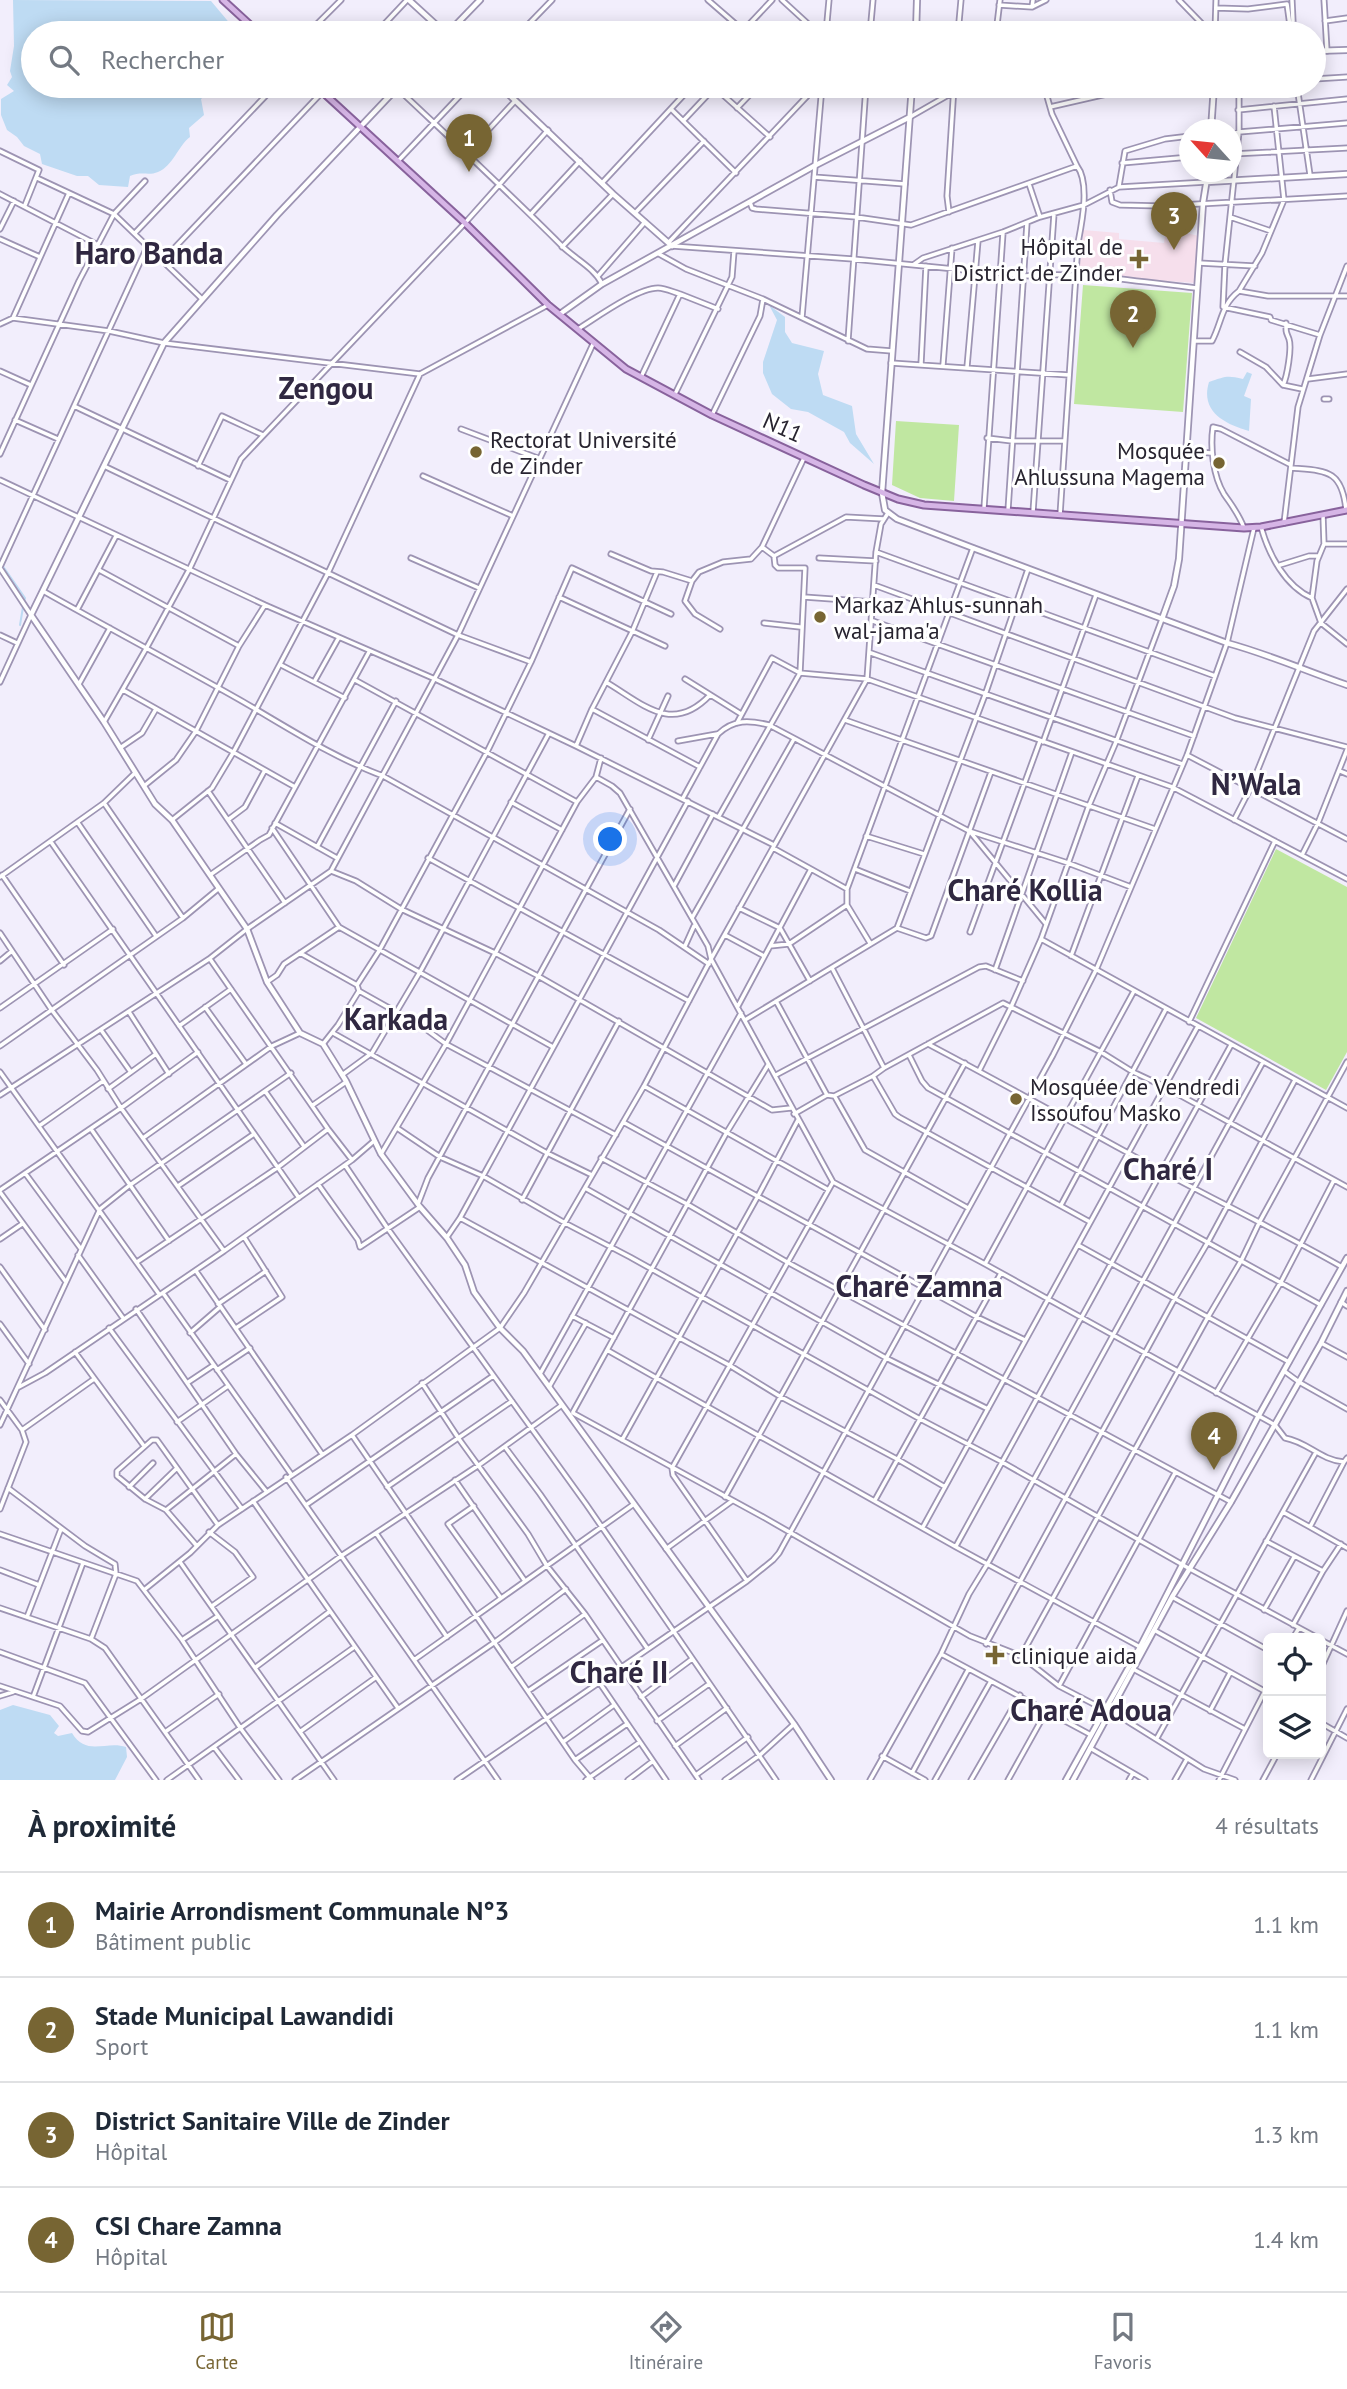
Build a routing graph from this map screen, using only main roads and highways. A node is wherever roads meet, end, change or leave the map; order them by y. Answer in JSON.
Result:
{"nodes":[{"id":1,"x":223,"y":0,"type":"edge"},
{"id":2,"x":246,"y":21,"type":"edge"},
{"id":3,"x":330,"y":98,"type":"edge"},
{"id":4,"x":1346,"y":510,"type":"edge"}],
"edges":[{"from":1,"to":2,"type":"main road"},
{"from":3,"to":4,"type":"main road","name":"N11"}]}
